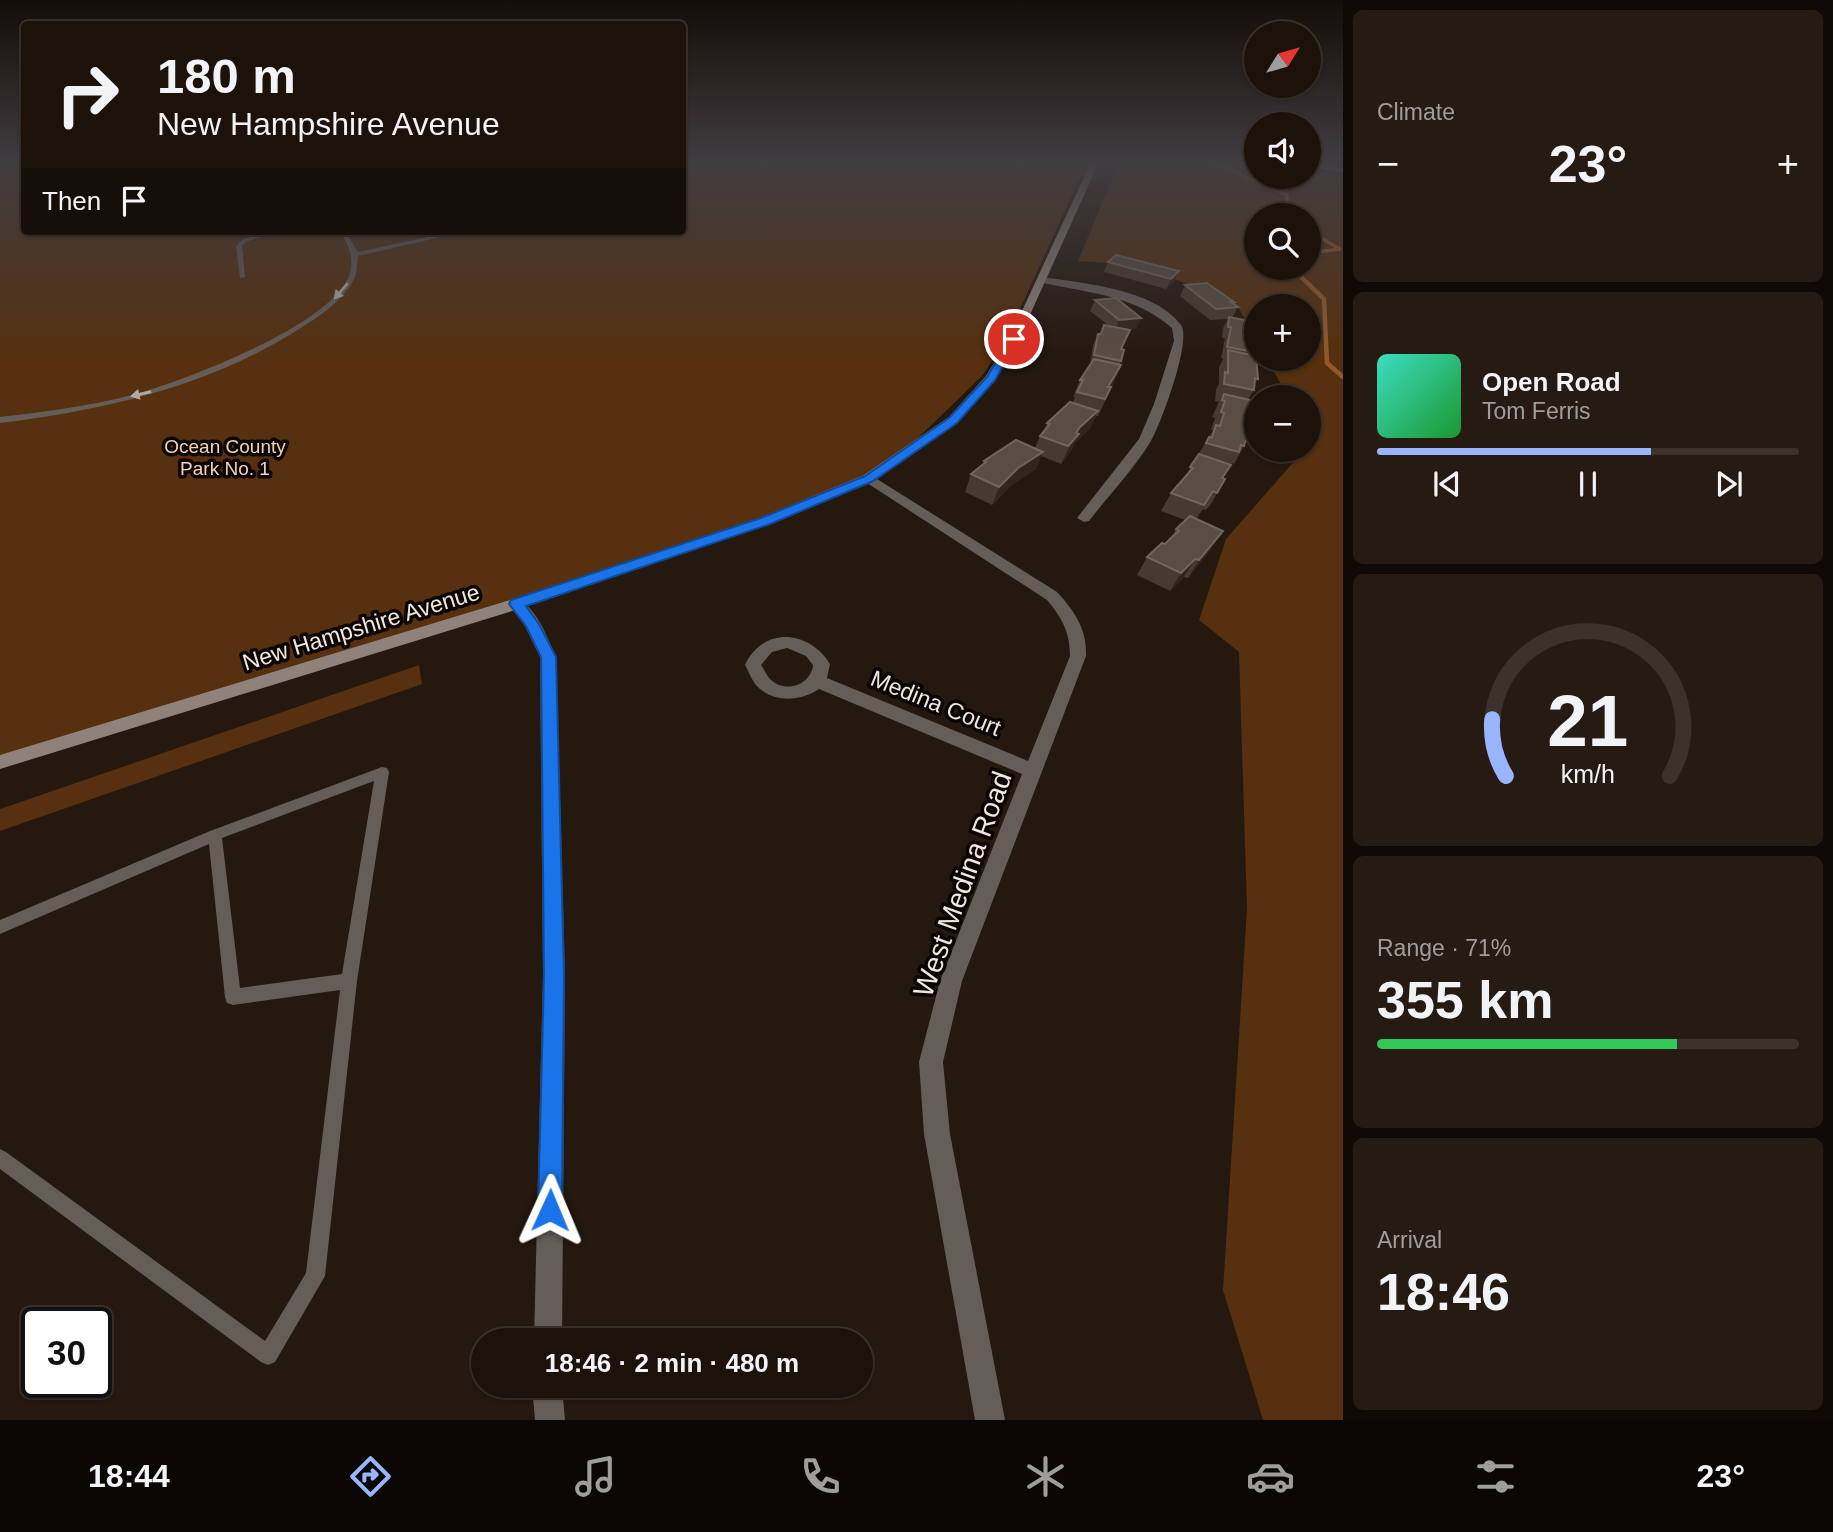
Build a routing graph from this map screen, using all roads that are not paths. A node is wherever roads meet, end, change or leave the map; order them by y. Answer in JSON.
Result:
{"nodes":[{"id":1,"x":1066,"y":226,"type":"edge"},
{"id":2,"x":261,"y":235,"type":"edge"},
{"id":3,"x":344,"y":235,"type":"edge"},
{"id":4,"x":445,"y":235,"type":"edge"},
{"id":5,"x":355,"y":254,"type":"junction"},
{"id":6,"x":242,"y":277,"type":"dead end"},
{"id":7,"x":1042,"y":280,"type":"junction"},
{"id":8,"x":0,"y":420,"type":"edge"},
{"id":9,"x":869,"y":478,"type":"junction"},
{"id":10,"x":1084,"y":517,"type":"dead end"},
{"id":11,"x":516,"y":604,"type":"junction"},
{"id":12,"x":819,"y":682,"type":"dead end"},
{"id":13,"x":0,"y":762,"type":"edge"},
{"id":14,"x":1034,"y":771,"type":"junction"},
{"id":15,"x":215,"y":835,"type":"junction"},
{"id":16,"x":0,"y":927,"type":"edge"},
{"id":17,"x":349,"y":981,"type":"junction"},
{"id":18,"x":0,"y":1158,"type":"edge"},
{"id":19,"x":548,"y":1328,"type":"edge"},
{"id":20,"x":548,"y":1398,"type":"edge"},
{"id":21,"x":550,"y":1420,"type":"edge"},
{"id":22,"x":990,"y":1420,"type":"edge"}],
"edges":[{"from":1,"to":7,"type":"main road","name":"New Hampshire Avenue"},
{"from":2,"to":6,"type":"lane"},
{"from":3,"to":5,"type":"lane"},
{"from":4,"to":5,"type":"lane"},
{"from":5,"to":8,"type":"lane","one_way":true},
{"from":7,"to":9,"type":"main road","name":"New Hampshire Avenue"},
{"from":7,"to":10,"type":"street"},
{"from":9,"to":11,"type":"main road","name":"New Hampshire Avenue"},
{"from":9,"to":14,"type":"street","name":"West Medina Road"},
{"from":11,"to":13,"type":"main road","name":"New Hampshire Avenue"},
{"from":11,"to":19,"type":"street"},
{"from":12,"to":14,"type":"street","name":"Medina Court"},
{"from":14,"to":22,"type":"street","name":"West Medina Road"},
{"from":15,"to":16,"type":"lane"},
{"from":15,"to":17,"type":"lane"},
{"from":15,"to":17,"type":"lane"},
{"from":17,"to":18,"type":"lane"},
{"from":20,"to":21,"type":"street"}]}
